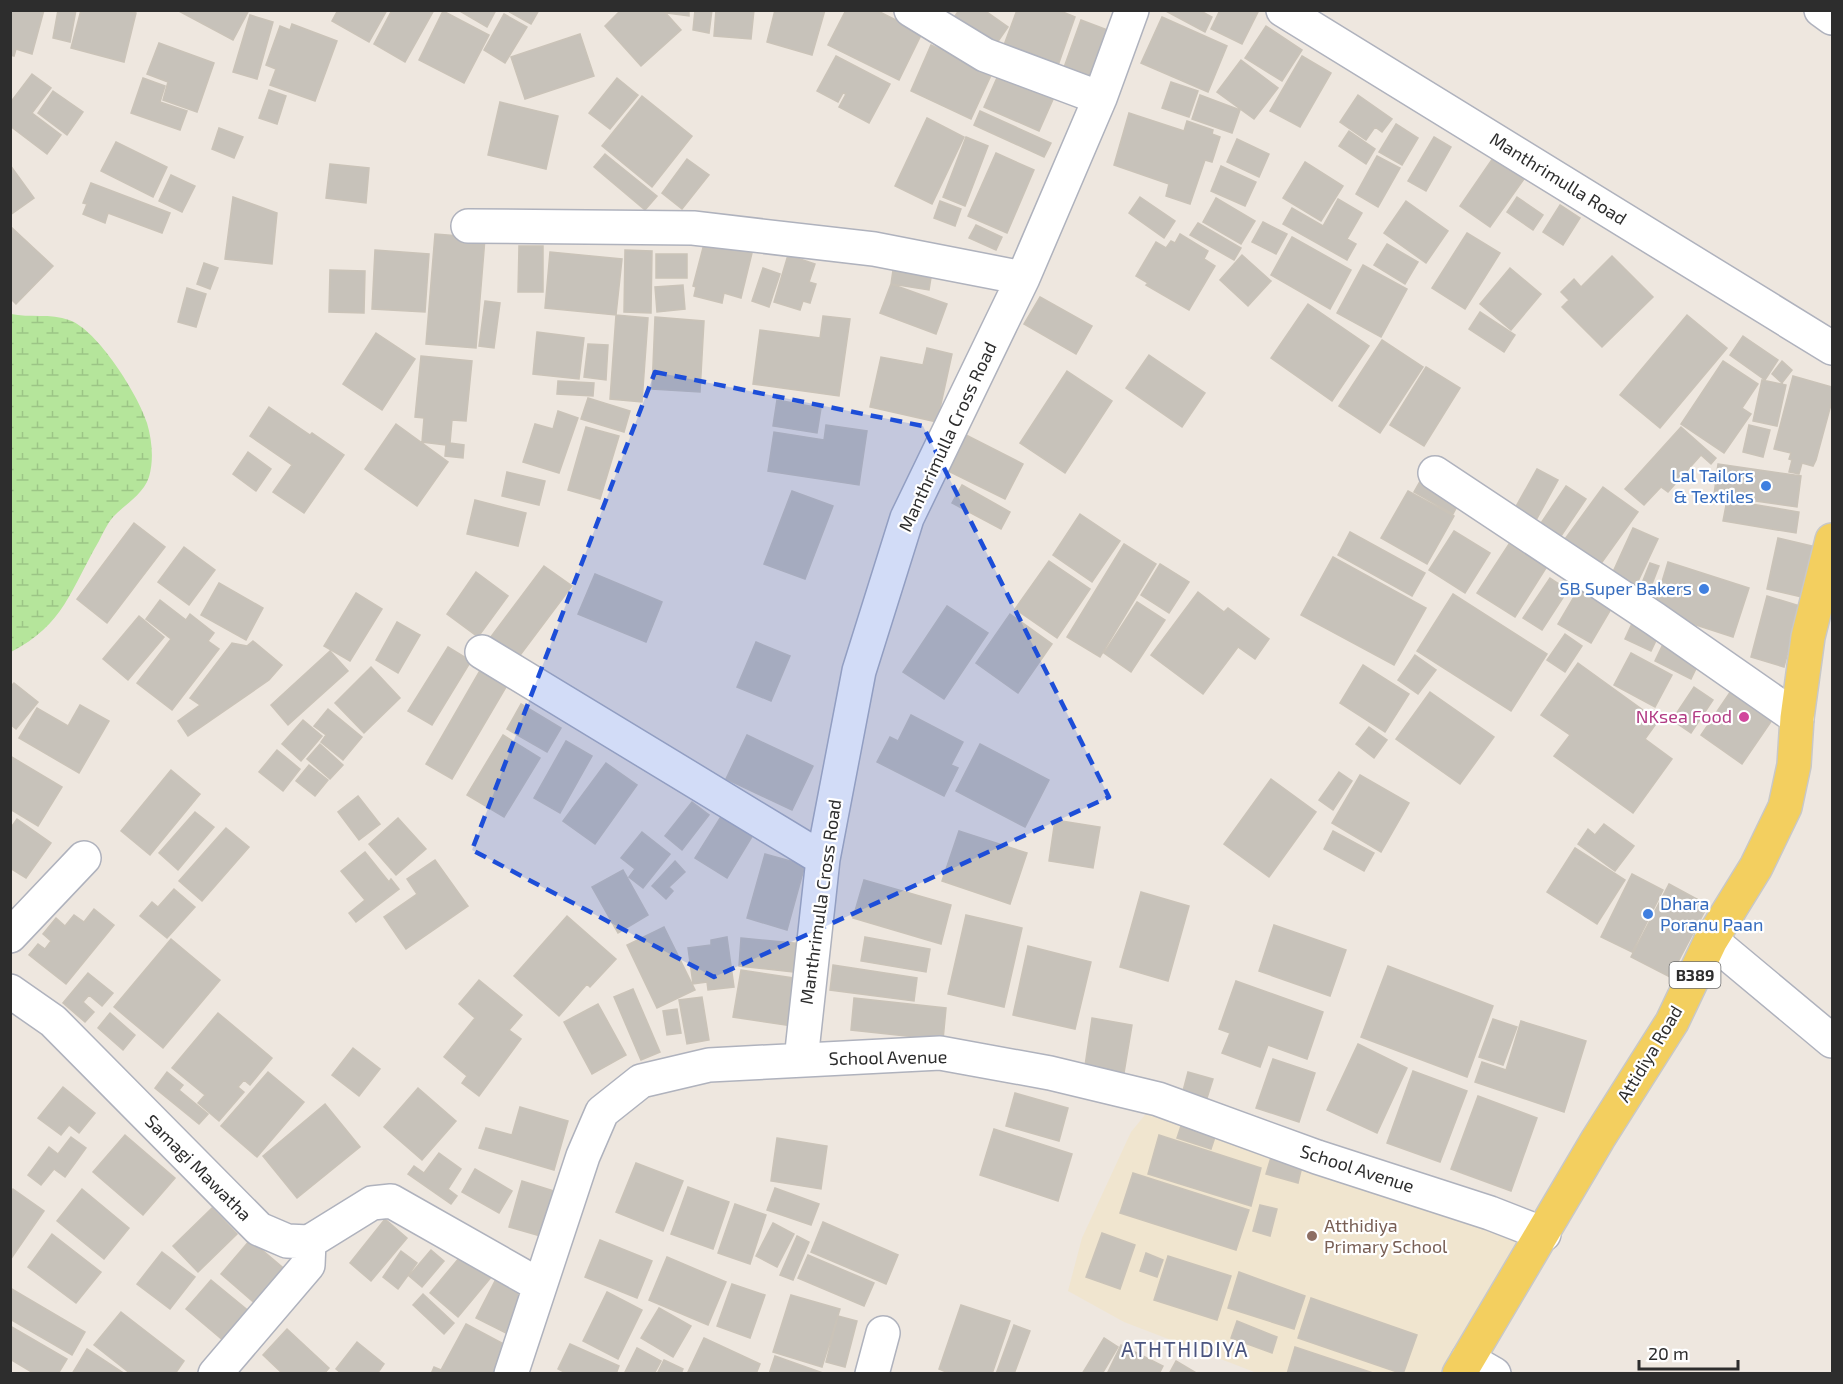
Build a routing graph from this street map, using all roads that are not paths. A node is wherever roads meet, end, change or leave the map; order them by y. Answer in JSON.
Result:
{"nodes":[{"id":1,"x":911,"y":10,"type":"edge"},
{"id":2,"x":1132,"y":10,"type":"edge"},
{"id":3,"x":1283,"y":10,"type":"edge"},
{"id":4,"x":1821,"y":10,"type":"edge"},
{"id":5,"x":1833,"y":18,"type":"edge"},
{"id":6,"x":1100,"y":99,"type":"junction"},
{"id":7,"x":468,"y":226,"type":"dead end"},
{"id":8,"x":1023,"y":278,"type":"junction"},
{"id":9,"x":1833,"y":348,"type":"edge"},
{"id":10,"x":1435,"y":473,"type":"dead end"},
{"id":11,"x":1833,"y":540,"type":"edge"},
{"id":12,"x":482,"y":652,"type":"dead end"},
{"id":13,"x":1797,"y":718,"type":"junction"},
{"id":14,"x":84,"y":858,"type":"dead end"},
{"id":15,"x":823,"y":859,"type":"junction"},
{"id":16,"x":10,"y":936,"type":"edge"},
{"id":17,"x":1712,"y":940,"type":"junction"},
{"id":18,"x":10,"y":991,"type":"edge"},
{"id":19,"x":1833,"y":1041,"type":"edge"},
{"id":20,"x":801,"y":1060,"type":"junction"},
{"id":21,"x":1544,"y":1234,"type":"junction"},
{"id":22,"x":309,"y":1242,"type":"junction"},
{"id":23,"x":539,"y":1285,"type":"junction"},
{"id":24,"x":883,"y":1333,"type":"dead end"},
{"id":25,"x":1474,"y":1369,"type":"edge"},
{"id":26,"x":519,"y":1370,"type":"edge"},
{"id":27,"x":215,"y":1374,"type":"edge"},
{"id":28,"x":872,"y":1374,"type":"edge"}],
"edges":[{"from":1,"to":6,"type":"street"},
{"from":2,"to":6,"type":"street","name":"Manthrimulla Cross Road"},
{"from":3,"to":9,"type":"street","name":"Manthrimulla Road"},
{"from":4,"to":5,"type":"street"},
{"from":6,"to":8,"type":"street","name":"Manthrimulla Cross Road"},
{"from":7,"to":8,"type":"street"},
{"from":8,"to":15,"type":"street","name":"Manthrimulla Cross Road"},
{"from":10,"to":13,"type":"street"},
{"from":11,"to":13,"type":"main road","name":"Attidiya Road","number":"B389"},
{"from":12,"to":15,"type":"street"},
{"from":13,"to":17,"type":"main road","name":"Attidiya Road","number":"B389"},
{"from":14,"to":16,"type":"street"},
{"from":15,"to":20,"type":"street","name":"Manthrimulla Cross Road"},
{"from":17,"to":19,"type":"street"},
{"from":17,"to":21,"type":"main road","name":"Attidiya Road","number":"B389"},
{"from":18,"to":22,"type":"street","name":"Samagi Mawatha"},
{"from":20,"to":21,"type":"street","name":"School Avenue"},
{"from":20,"to":23,"type":"street","name":"School Avenue"},
{"from":21,"to":25,"type":"main road","name":"Attidiya Road","number":"B389"},
{"from":22,"to":23,"type":"street"},
{"from":22,"to":27,"type":"street"},
{"from":23,"to":26,"type":"street","name":"School Avenue"},
{"from":24,"to":28,"type":"street"}]}
